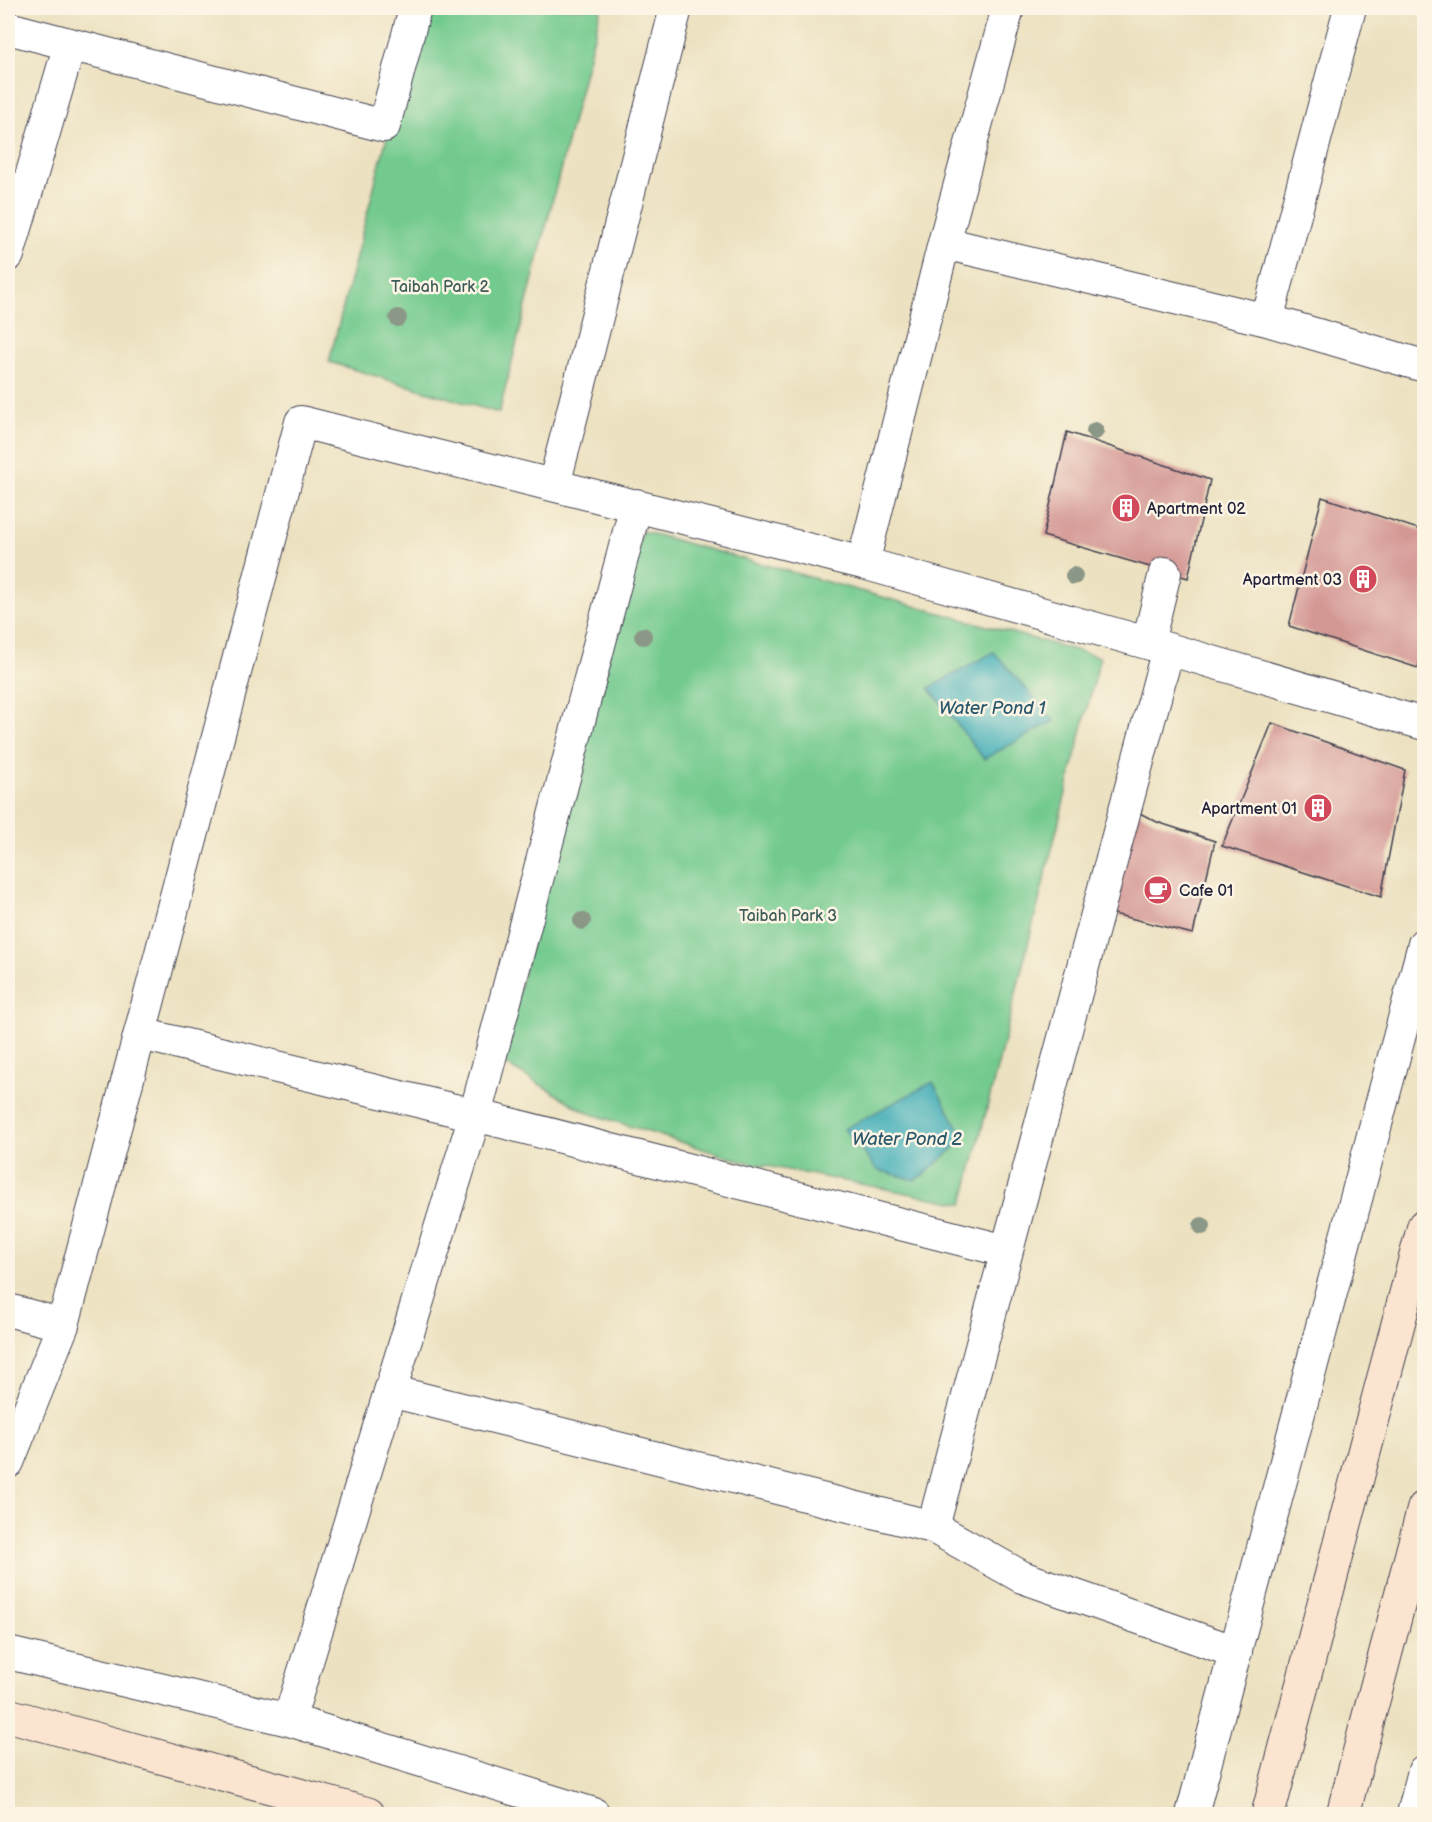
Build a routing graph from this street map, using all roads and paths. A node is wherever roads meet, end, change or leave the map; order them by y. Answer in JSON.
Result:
{"nodes":[{"id":1,"x":415,"y":8,"type":"edge"},
{"id":2,"x":676,"y":8,"type":"edge"},
{"id":3,"x":1008,"y":8,"type":"edge"},
{"id":4,"x":1350,"y":8,"type":"edge"},
{"id":5,"x":8,"y":28,"type":"edge"},
{"id":6,"x":69,"y":44,"type":"junction"},
{"id":7,"x":944,"y":243,"type":"junction"},
{"id":8,"x":8,"y":255,"type":"edge"},
{"id":9,"x":1267,"y":320,"type":"junction"},
{"id":10,"x":1425,"y":366,"type":"edge"},
{"id":11,"x":554,"y":485,"type":"junction"},
{"id":12,"x":636,"y":505,"type":"junction"},
{"id":13,"x":863,"y":563,"type":"junction"},
{"id":14,"x":1165,"y":573,"type":"dead end"},
{"id":15,"x":1158,"y":646,"type":"junction"},
{"id":16,"x":1425,"y":724,"type":"edge"},
{"id":17,"x":1425,"y":944,"type":"edge"},
{"id":18,"x":141,"y":1034,"type":"junction"},
{"id":19,"x":475,"y":1115,"type":"junction"},
{"id":20,"x":1425,"y":1226,"type":"edge"},
{"id":21,"x":1006,"y":1251,"type":"junction"},
{"id":22,"x":8,"y":1310,"type":"edge"},
{"id":23,"x":63,"y":1325,"type":"junction"},
{"id":24,"x":390,"y":1391,"type":"junction"},
{"id":25,"x":8,"y":1462,"type":"edge"},
{"id":26,"x":1425,"y":1508,"type":"edge"},
{"id":27,"x":933,"y":1527,"type":"junction"},
{"id":28,"x":1236,"y":1652,"type":"junction"},
{"id":29,"x":8,"y":1653,"type":"edge"},
{"id":30,"x":8,"y":1715,"type":"edge"},
{"id":31,"x":289,"y":1720,"type":"junction"},
{"id":32,"x":1425,"y":1771,"type":"edge"},
{"id":33,"x":368,"y":1815,"type":"edge"},
{"id":34,"x":594,"y":1815,"type":"edge"},
{"id":35,"x":1192,"y":1815,"type":"edge"},
{"id":36,"x":1268,"y":1815,"type":"edge"},
{"id":37,"x":1343,"y":1815,"type":"edge"},
{"id":38,"x":1413,"y":1815,"type":"edge"}],
"edges":[{"from":1,"to":6,"type":"street"},
{"from":2,"to":11,"type":"street"},
{"from":3,"to":7,"type":"street"},
{"from":4,"to":9,"type":"street"},
{"from":5,"to":6,"type":"street"},
{"from":6,"to":8,"type":"street"},
{"from":7,"to":9,"type":"street"},
{"from":7,"to":13,"type":"street"},
{"from":9,"to":10,"type":"street"},
{"from":11,"to":12,"type":"street"},
{"from":11,"to":18,"type":"street"},
{"from":12,"to":13,"type":"street"},
{"from":12,"to":19,"type":"street"},
{"from":13,"to":15,"type":"street"},
{"from":14,"to":15,"type":"street"},
{"from":15,"to":16,"type":"street"},
{"from":15,"to":21,"type":"street"},
{"from":17,"to":28,"type":"street"},
{"from":18,"to":19,"type":"street"},
{"from":18,"to":23,"type":"street"},
{"from":19,"to":21,"type":"street"},
{"from":19,"to":24,"type":"street"},
{"from":20,"to":36,"type":"main road"},
{"from":21,"to":27,"type":"street"},
{"from":22,"to":23,"type":"street"},
{"from":23,"to":25,"type":"street"},
{"from":24,"to":27,"type":"street"},
{"from":24,"to":31,"type":"street"},
{"from":26,"to":37,"type":"main road"},
{"from":27,"to":28,"type":"street"},
{"from":28,"to":35,"type":"street"},
{"from":29,"to":31,"type":"street"},
{"from":30,"to":33,"type":"main road"},
{"from":31,"to":34,"type":"street"},
{"from":32,"to":38,"type":"street"}]}
